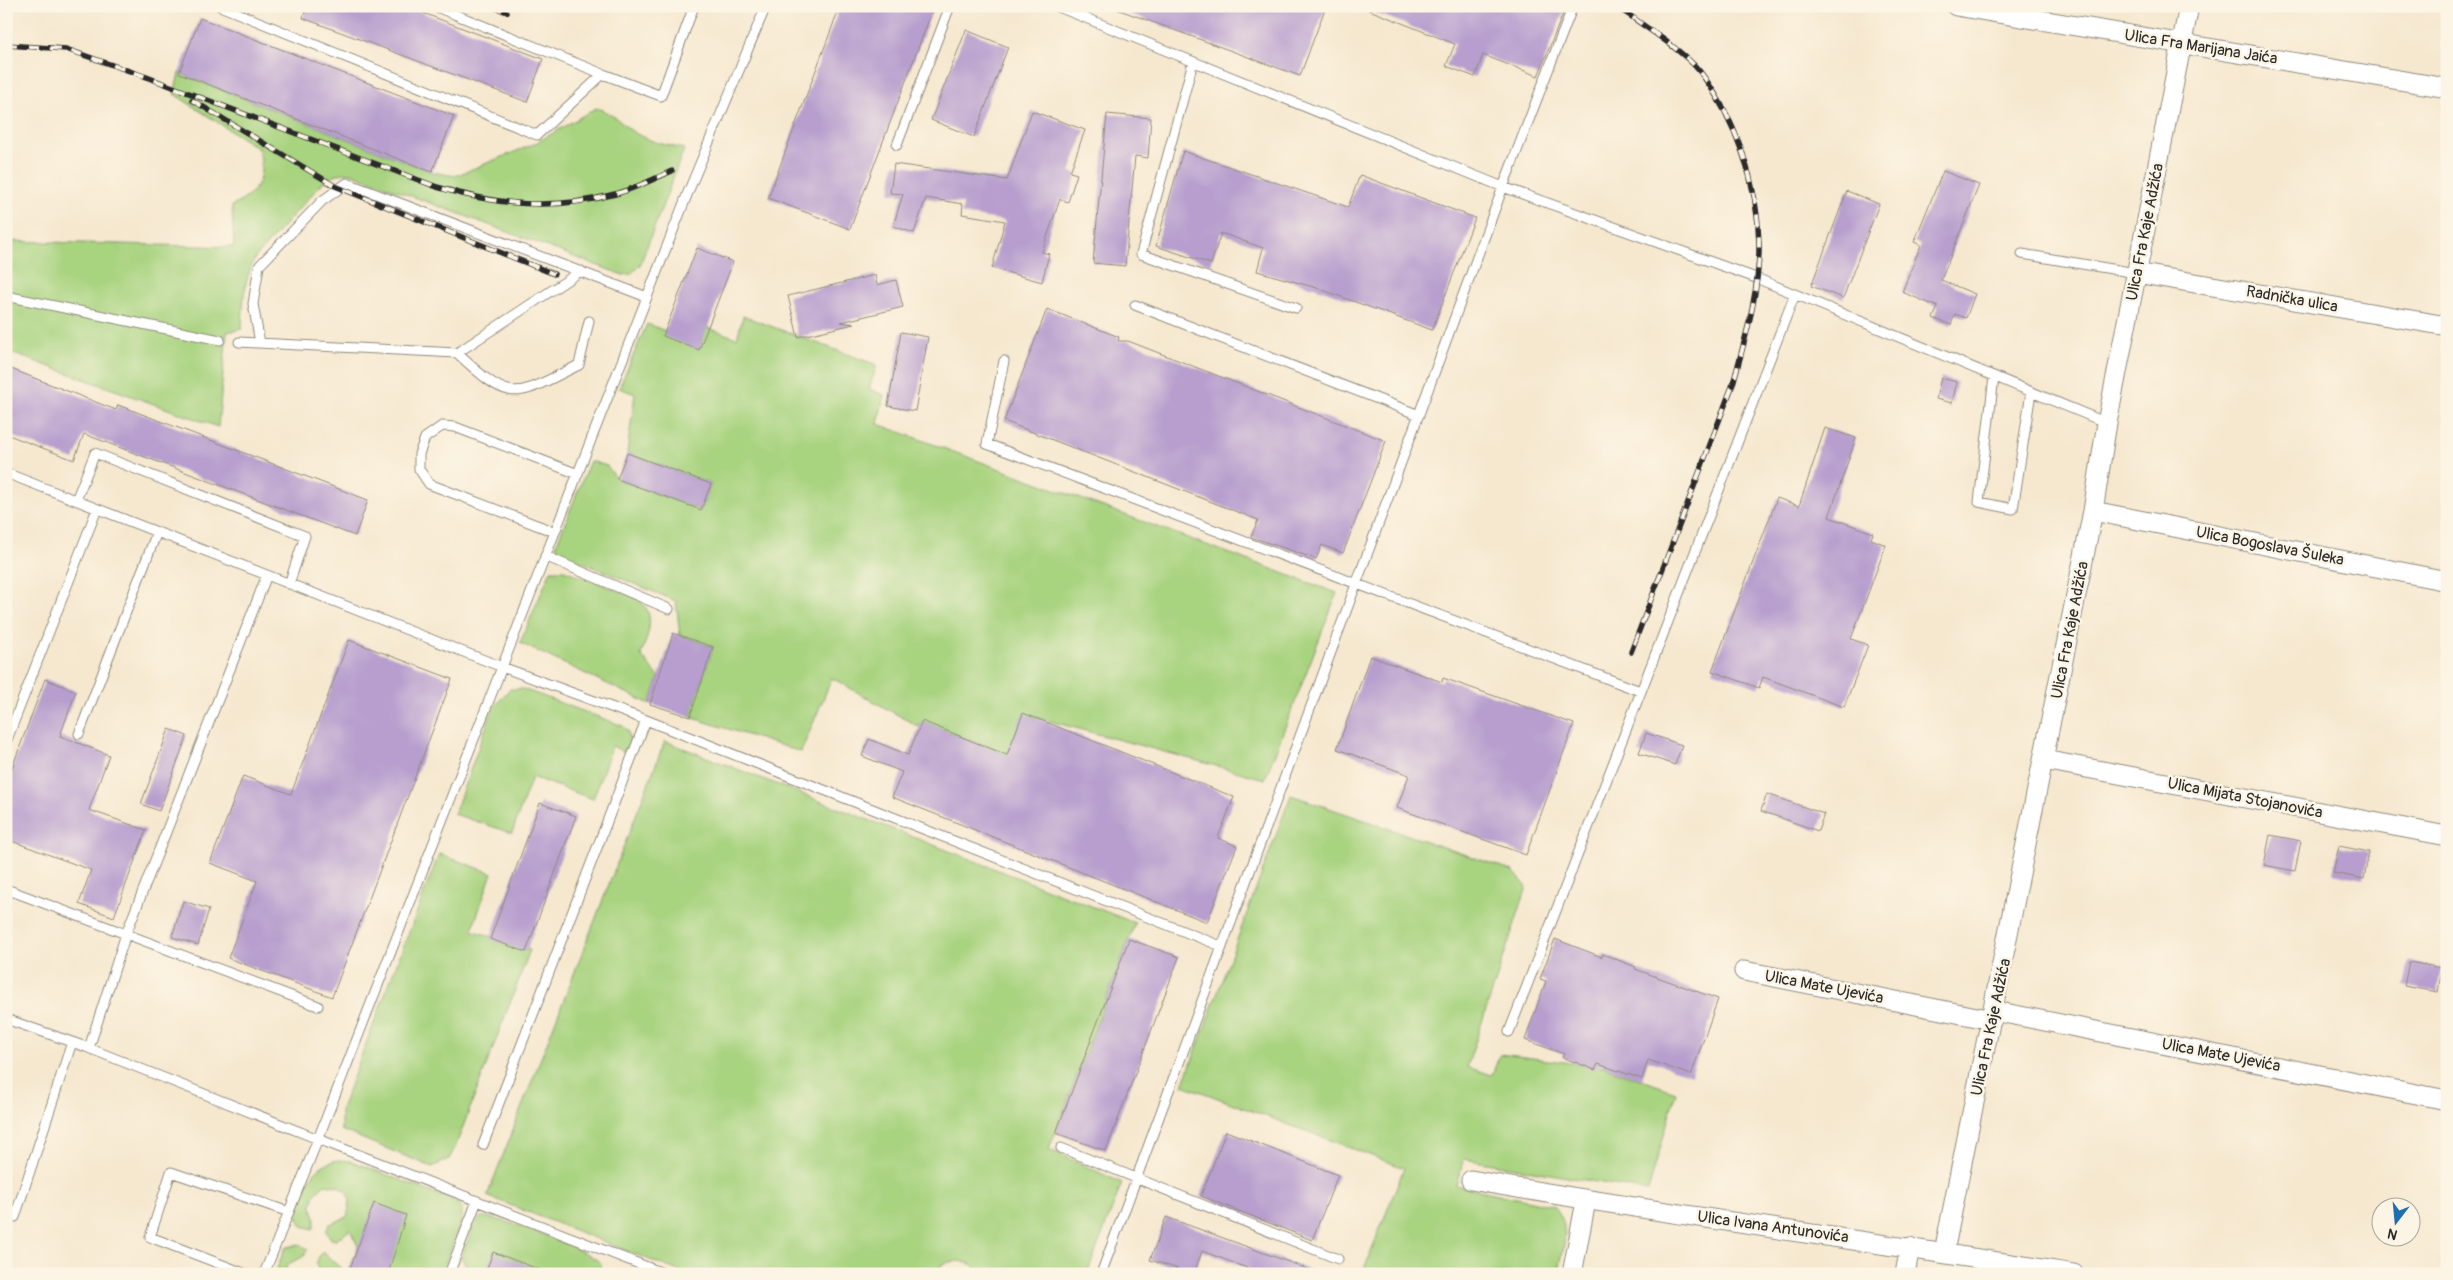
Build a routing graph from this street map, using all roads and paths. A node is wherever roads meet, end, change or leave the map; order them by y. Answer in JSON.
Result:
{"nodes":[{"id":1,"x":220,"y":6,"type":"edge"},
{"id":2,"x":434,"y":6,"type":"edge"},
{"id":3,"x":694,"y":6,"type":"edge"},
{"id":4,"x":766,"y":6,"type":"edge"},
{"id":5,"x":950,"y":6,"type":"edge"},
{"id":6,"x":1056,"y":6,"type":"edge"},
{"id":7,"x":1573,"y":6,"type":"edge"},
{"id":8,"x":1956,"y":6,"type":"edge"},
{"id":9,"x":2189,"y":6,"type":"edge"},
{"id":10,"x":2183,"y":44,"type":"junction"},
{"id":11,"x":1193,"y":62,"type":"junction"},
{"id":12,"x":603,"y":74,"type":"junction"},
{"id":13,"x":2447,"y":88,"type":"edge"},
{"id":14,"x":897,"y":144,"type":"dead end"},
{"id":15,"x":1503,"y":187,"type":"junction"},
{"id":16,"x":2022,"y":254,"type":"dead end"},
{"id":17,"x":581,"y":271,"type":"junction"},
{"id":18,"x":2136,"y":273,"type":"junction"},
{"id":19,"x":1795,"y":294,"type":"junction"},
{"id":20,"x":6,"y":296,"type":"edge"},
{"id":21,"x":647,"y":297,"type":"junction"},
{"id":22,"x":1135,"y":305,"type":"dead end"},
{"id":23,"x":1296,"y":308,"type":"dead end"},
{"id":24,"x":589,"y":321,"type":"dead end"},
{"id":25,"x":2447,"y":326,"type":"edge"},
{"id":26,"x":220,"y":340,"type":"dead end"},
{"id":27,"x":239,"y":342,"type":"dead end"},
{"id":28,"x":260,"y":343,"type":"junction"},
{"id":29,"x":457,"y":353,"type":"junction"},
{"id":30,"x":1004,"y":361,"type":"dead end"},
{"id":31,"x":1994,"y":377,"type":"junction"},
{"id":32,"x":2031,"y":392,"type":"junction"},
{"id":33,"x":1419,"y":415,"type":"junction"},
{"id":34,"x":2107,"y":423,"type":"junction"},
{"id":35,"x":6,"y":473,"type":"edge"},
{"id":36,"x":578,"y":474,"type":"junction"},
{"id":37,"x":76,"y":500,"type":"junction"},
{"id":38,"x":97,"y":508,"type":"junction"},
{"id":39,"x":2093,"y":511,"type":"junction"},
{"id":40,"x":157,"y":532,"type":"junction"},
{"id":41,"x":555,"y":532,"type":"junction"},
{"id":42,"x":545,"y":556,"type":"junction"},
{"id":43,"x":267,"y":575,"type":"junction"},
{"id":44,"x":2447,"y":581,"type":"edge"},
{"id":45,"x":1357,"y":582,"type":"junction"},
{"id":46,"x":289,"y":584,"type":"junction"},
{"id":47,"x":670,"y":609,"type":"dead end"},
{"id":48,"x":502,"y":667,"type":"junction"},
{"id":49,"x":1640,"y":691,"type":"junction"},
{"id":50,"x":646,"y":720,"type":"junction"},
{"id":51,"x":79,"y":734,"type":"dead end"},
{"id":52,"x":6,"y":742,"type":"edge"},
{"id":53,"x":2044,"y":760,"type":"junction"},
{"id":54,"x":2447,"y":836,"type":"edge"},
{"id":55,"x":6,"y":889,"type":"edge"},
{"id":56,"x":126,"y":934,"type":"junction"},
{"id":57,"x":1221,"y":946,"type":"junction"},
{"id":58,"x":1744,"y":971,"type":"dead end"},
{"id":59,"x":318,"y":1006,"type":"dead end"},
{"id":60,"x":1993,"y":1016,"type":"junction"},
{"id":61,"x":6,"y":1019,"type":"edge"},
{"id":62,"x":1509,"y":1032,"type":"dead end"},
{"id":63,"x":72,"y":1042,"type":"junction"},
{"id":64,"x":89,"y":1048,"type":"junction"},
{"id":65,"x":2447,"y":1100,"type":"edge"},
{"id":66,"x":318,"y":1139,"type":"junction"},
{"id":67,"x":483,"y":1145,"type":"dead end"},
{"id":68,"x":1060,"y":1148,"type":"dead end"},
{"id":69,"x":1136,"y":1178,"type":"junction"},
{"id":70,"x":1471,"y":1180,"type":"dead end"},
{"id":71,"x":477,"y":1201,"type":"junction"},
{"id":72,"x":1586,"y":1201,"type":"junction"},
{"id":73,"x":289,"y":1212,"type":"junction"},
{"id":74,"x":15,"y":1218,"type":"dead end"},
{"id":75,"x":1910,"y":1247,"type":"junction"},
{"id":76,"x":1944,"y":1252,"type":"junction"},
{"id":77,"x":1338,"y":1259,"type":"dead end"},
{"id":78,"x":246,"y":1274,"type":"edge"},
{"id":79,"x":264,"y":1274,"type":"edge"},
{"id":80,"x":448,"y":1274,"type":"edge"},
{"id":81,"x":665,"y":1274,"type":"edge"},
{"id":82,"x":1101,"y":1274,"type":"edge"},
{"id":83,"x":1572,"y":1274,"type":"edge"},
{"id":84,"x":1905,"y":1274,"type":"edge"},
{"id":85,"x":2074,"y":1274,"type":"edge"}],
"edges":[{"from":1,"to":12,"type":"lane"},
{"from":2,"to":12,"type":"lane"},
{"from":3,"to":12,"type":"lane"},
{"from":4,"to":21,"type":"lane"},
{"from":5,"to":14,"type":"lane"},
{"from":6,"to":11,"type":"lane"},
{"from":7,"to":15,"type":"lane"},
{"from":8,"to":10,"type":"street","name":"Ulica Fra Marijana Jaića"},
{"from":9,"to":10,"type":"street","name":"Ulica Fra Kaje Adžića"},
{"from":10,"to":13,"type":"street","name":"Ulica Fra Marijana Jaića"},
{"from":10,"to":18,"type":"street","name":"Ulica Fra Kaje Adžića"},
{"from":11,"to":15,"type":"lane"},
{"from":11,"to":23,"type":"lane"},
{"from":15,"to":19,"type":"lane"},
{"from":15,"to":33,"type":"lane"},
{"from":16,"to":18,"type":"lane"},
{"from":17,"to":21,"type":"lane"},
{"from":17,"to":28,"type":"lane"},
{"from":17,"to":29,"type":"lane"},
{"from":18,"to":25,"type":"street","name":"Radnička ulica"},
{"from":18,"to":34,"type":"street","name":"Ulica Fra Kaje Adžića"},
{"from":19,"to":31,"type":"lane"},
{"from":19,"to":49,"type":"lane"},
{"from":20,"to":26,"type":"lane"},
{"from":21,"to":36,"type":"lane"},
{"from":22,"to":33,"type":"lane"},
{"from":24,"to":29,"type":"lane"},
{"from":27,"to":28,"type":"lane"},
{"from":28,"to":29,"type":"lane"},
{"from":30,"to":45,"type":"lane"},
{"from":31,"to":32,"type":"lane"},
{"from":31,"to":32,"type":"lane"},
{"from":32,"to":34,"type":"lane"},
{"from":33,"to":45,"type":"lane"},
{"from":34,"to":39,"type":"street","name":"Ulica Fra Kaje Adžića"},
{"from":35,"to":37,"type":"lane"},
{"from":36,"to":41,"type":"lane"},
{"from":36,"to":41,"type":"lane"},
{"from":37,"to":38,"type":"lane"},
{"from":37,"to":46,"type":"lane"},
{"from":38,"to":40,"type":"lane"},
{"from":38,"to":52,"type":"lane"},
{"from":39,"to":44,"type":"street","name":"Ulica Bogoslava Šuleka"},
{"from":39,"to":53,"type":"street","name":"Ulica Fra Kaje Adžića"},
{"from":40,"to":43,"type":"lane"},
{"from":40,"to":51,"type":"lane"},
{"from":41,"to":42,"type":"lane"},
{"from":42,"to":47,"type":"lane"},
{"from":42,"to":48,"type":"lane"},
{"from":43,"to":46,"type":"lane"},
{"from":43,"to":56,"type":"lane"},
{"from":45,"to":49,"type":"lane"},
{"from":45,"to":57,"type":"lane"},
{"from":46,"to":48,"type":"lane"},
{"from":48,"to":50,"type":"lane"},
{"from":48,"to":66,"type":"lane"},
{"from":49,"to":62,"type":"lane"},
{"from":50,"to":57,"type":"lane"},
{"from":50,"to":67,"type":"lane"},
{"from":53,"to":54,"type":"street","name":"Ulica Mijata Stojanovića"},
{"from":53,"to":60,"type":"street","name":"Ulica Fra Kaje Adžića"},
{"from":55,"to":56,"type":"lane"},
{"from":56,"to":59,"type":"lane"},
{"from":56,"to":64,"type":"lane"},
{"from":57,"to":69,"type":"lane"},
{"from":58,"to":60,"type":"street","name":"Ulica Mate Ujevića"},
{"from":60,"to":65,"type":"street","name":"Ulica Mate Ujevića"},
{"from":60,"to":76,"type":"street","name":"Ulica Fra Kaje Adžića"},
{"from":61,"to":63,"type":"lane"},
{"from":63,"to":64,"type":"lane"},
{"from":63,"to":74,"type":"lane"},
{"from":64,"to":66,"type":"lane"},
{"from":66,"to":71,"type":"lane"},
{"from":66,"to":73,"type":"lane"},
{"from":68,"to":69,"type":"lane"},
{"from":69,"to":77,"type":"lane"},
{"from":69,"to":82,"type":"lane"},
{"from":70,"to":72,"type":"street","name":"Ulica Ivana Antunovića"},
{"from":71,"to":80,"type":"lane"},
{"from":71,"to":81,"type":"lane"},
{"from":72,"to":75,"type":"street","name":"Ulica Ivana Antunovića"},
{"from":72,"to":83,"type":"street"},
{"from":73,"to":78,"type":"lane"},
{"from":73,"to":79,"type":"lane"},
{"from":75,"to":76,"type":"street","name":"Ulica Ivana Antunovića"},
{"from":75,"to":84,"type":"street"},
{"from":76,"to":85,"type":"street","name":"Ulica Ivana Antunovića"}]}
